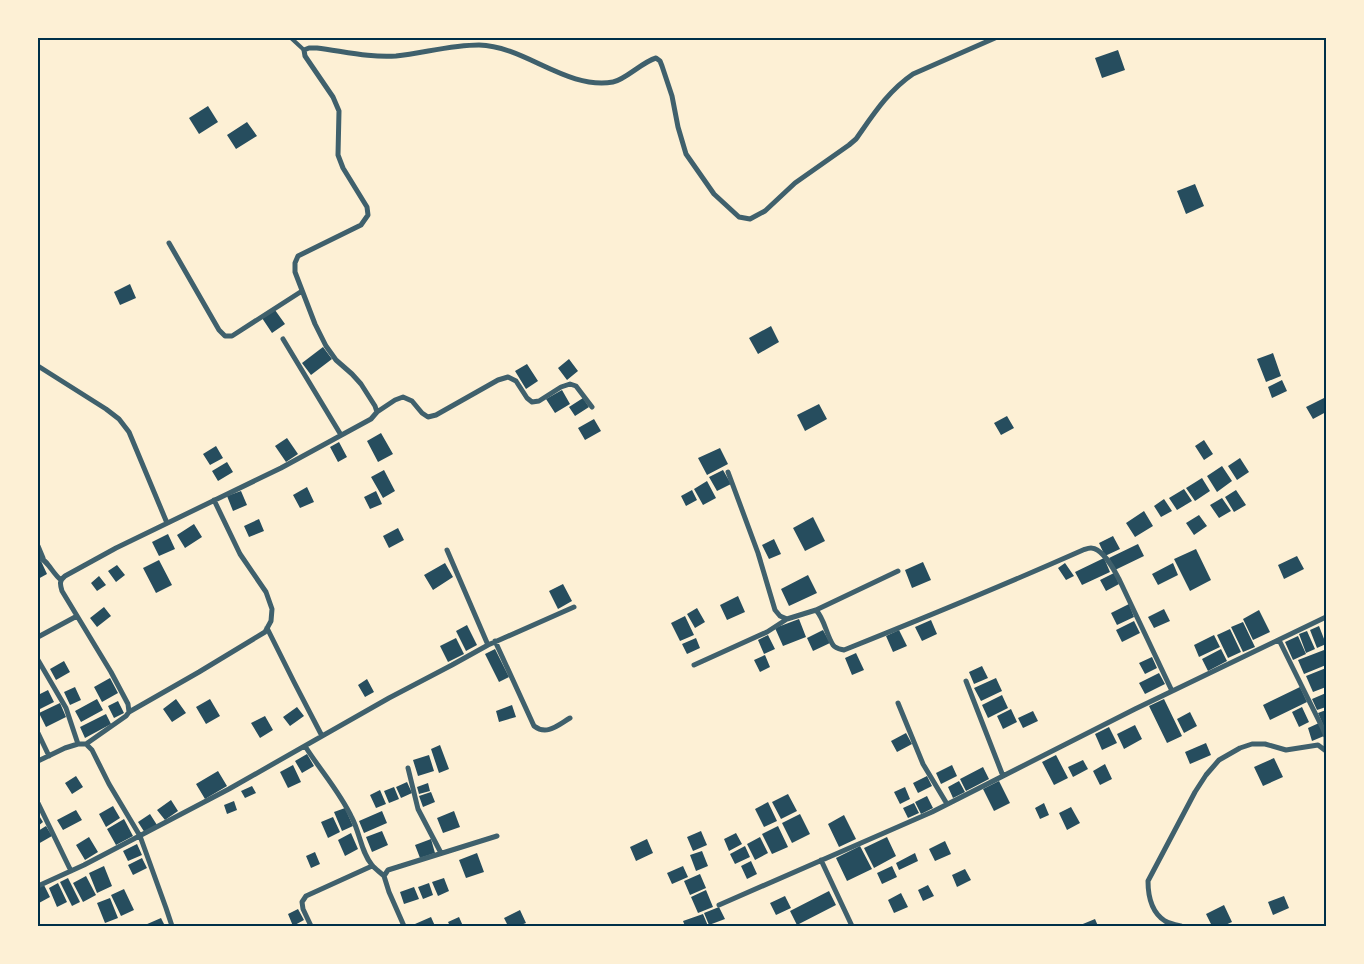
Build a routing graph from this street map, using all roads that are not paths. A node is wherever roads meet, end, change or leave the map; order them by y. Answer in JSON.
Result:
{"nodes":[{"id":1,"x":291,"y":38,"type":"edge"},
{"id":2,"x":995,"y":38,"type":"edge"},
{"id":3,"x":304,"y":50,"type":"junction"},
{"id":4,"x":169,"y":243,"type":"dead end"},
{"id":5,"x":302,"y":291,"type":"junction"},
{"id":6,"x":283,"y":339,"type":"dead end"},
{"id":7,"x":38,"y":366,"type":"edge"},
{"id":8,"x":592,"y":407,"type":"dead end"},
{"id":9,"x":377,"y":412,"type":"junction"},
{"id":10,"x":341,"y":435,"type":"junction"},
{"id":11,"x":728,"y":472,"type":"dead end"},
{"id":12,"x":214,"y":500,"type":"junction"},
{"id":13,"x":167,"y":523,"type":"junction"},
{"id":14,"x":38,"y":546,"type":"edge"},
{"id":15,"x":447,"y":550,"type":"dead end"},
{"id":16,"x":40,"y":558,"type":"edge"},
{"id":17,"x":898,"y":571,"type":"dead end"},
{"id":18,"x":60,"y":580,"type":"junction"},
{"id":19,"x":574,"y":607,"type":"dead end"},
{"id":20,"x":816,"y":610,"type":"junction"},
{"id":21,"x":77,"y":616,"type":"junction"},
{"id":22,"x":1326,"y":617,"type":"edge"},
{"id":23,"x":787,"y":618,"type":"junction"},
{"id":24,"x":267,"y":628,"type":"junction"},
{"id":25,"x":38,"y":637,"type":"edge"},
{"id":26,"x":1279,"y":640,"type":"junction"},
{"id":27,"x":495,"y":642,"type":"junction"},
{"id":28,"x":488,"y":645,"type":"junction"},
{"id":29,"x":38,"y":660,"type":"edge"},
{"id":30,"x":694,"y":664,"type":"dead end"},
{"id":31,"x":966,"y":681,"type":"dead end"},
{"id":32,"x":1172,"y":691,"type":"junction"},
{"id":33,"x":898,"y":703,"type":"dead end"},
{"id":34,"x":129,"y":712,"type":"junction"},
{"id":35,"x":570,"y":718,"type":"dead end"},
{"id":36,"x":38,"y":732,"type":"edge"},
{"id":37,"x":322,"y":736,"type":"junction"},
{"id":38,"x":78,"y":744,"type":"junction"},
{"id":39,"x":86,"y":744,"type":"junction"},
{"id":40,"x":305,"y":746,"type":"junction"},
{"id":41,"x":49,"y":756,"type":"junction"},
{"id":42,"x":38,"y":761,"type":"edge"},
{"id":43,"x":408,"y":768,"type":"dead end"},
{"id":44,"x":1003,"y":776,"type":"junction"},
{"id":45,"x":38,"y":803,"type":"edge"},
{"id":46,"x":947,"y":804,"type":"junction"},
{"id":47,"x":140,"y":836,"type":"junction"},
{"id":48,"x":497,"y":836,"type":"dead end"},
{"id":49,"x":440,"y":853,"type":"junction"},
{"id":50,"x":821,"y":860,"type":"junction"},
{"id":51,"x":372,"y":866,"type":"junction"},
{"id":52,"x":71,"y":871,"type":"junction"},
{"id":53,"x":384,"y":876,"type":"junction"},
{"id":54,"x":38,"y":886,"type":"edge"},
{"id":55,"x":719,"y":905,"type":"dead end"},
{"id":56,"x":172,"y":926,"type":"edge"},
{"id":57,"x":310,"y":926,"type":"edge"},
{"id":58,"x":404,"y":926,"type":"edge"},
{"id":59,"x":852,"y":926,"type":"edge"},
{"id":60,"x":1181,"y":926,"type":"edge"}],
"edges":[{"from":1,"to":3,"type":"lane"},
{"from":2,"to":3,"type":"street"},
{"from":3,"to":5,"type":"street"},
{"from":4,"to":5,"type":"street"},
{"from":5,"to":9,"type":"street"},
{"from":6,"to":10,"type":"street"},
{"from":7,"to":13,"type":"street"},
{"from":8,"to":9,"type":"street"},
{"from":9,"to":10,"type":"street"},
{"from":10,"to":12,"type":"street"},
{"from":11,"to":23,"type":"street"},
{"from":12,"to":13,"type":"street"},
{"from":12,"to":24,"type":"street"},
{"from":13,"to":18,"type":"street"},
{"from":14,"to":16,"type":"street"},
{"from":15,"to":28,"type":"street"},
{"from":16,"to":18,"type":"street"},
{"from":17,"to":20,"type":"street"},
{"from":18,"to":21,"type":"street"},
{"from":19,"to":27,"type":"street"},
{"from":20,"to":23,"type":"street"},
{"from":20,"to":32,"type":"street"},
{"from":21,"to":25,"type":"street"},
{"from":21,"to":34,"type":"street"},
{"from":22,"to":26,"type":"street"},
{"from":23,"to":30,"type":"street"},
{"from":24,"to":34,"type":"street"},
{"from":24,"to":37,"type":"street"},
{"from":26,"to":32,"type":"street"},
{"from":26,"to":60,"type":"street"},
{"from":27,"to":28,"type":"street"},
{"from":27,"to":35,"type":"street"},
{"from":28,"to":37,"type":"street"},
{"from":29,"to":38,"type":"street"},
{"from":31,"to":44,"type":"street"},
{"from":32,"to":44,"type":"street"},
{"from":33,"to":46,"type":"street"},
{"from":34,"to":39,"type":"street"},
{"from":36,"to":41,"type":"street"},
{"from":37,"to":40,"type":"street"},
{"from":38,"to":39,"type":"street"},
{"from":38,"to":41,"type":"street"},
{"from":39,"to":47,"type":"street"},
{"from":40,"to":47,"type":"street"},
{"from":40,"to":51,"type":"street"},
{"from":41,"to":42,"type":"street"},
{"from":43,"to":49,"type":"street"},
{"from":44,"to":46,"type":"street"},
{"from":45,"to":52,"type":"street"},
{"from":46,"to":50,"type":"street"},
{"from":47,"to":52,"type":"street"},
{"from":47,"to":56,"type":"street"},
{"from":48,"to":49,"type":"street"},
{"from":49,"to":53,"type":"street"},
{"from":50,"to":55,"type":"street"},
{"from":50,"to":59,"type":"street"},
{"from":51,"to":53,"type":"street"},
{"from":51,"to":57,"type":"street"},
{"from":52,"to":54,"type":"street"},
{"from":53,"to":58,"type":"street"}]}
